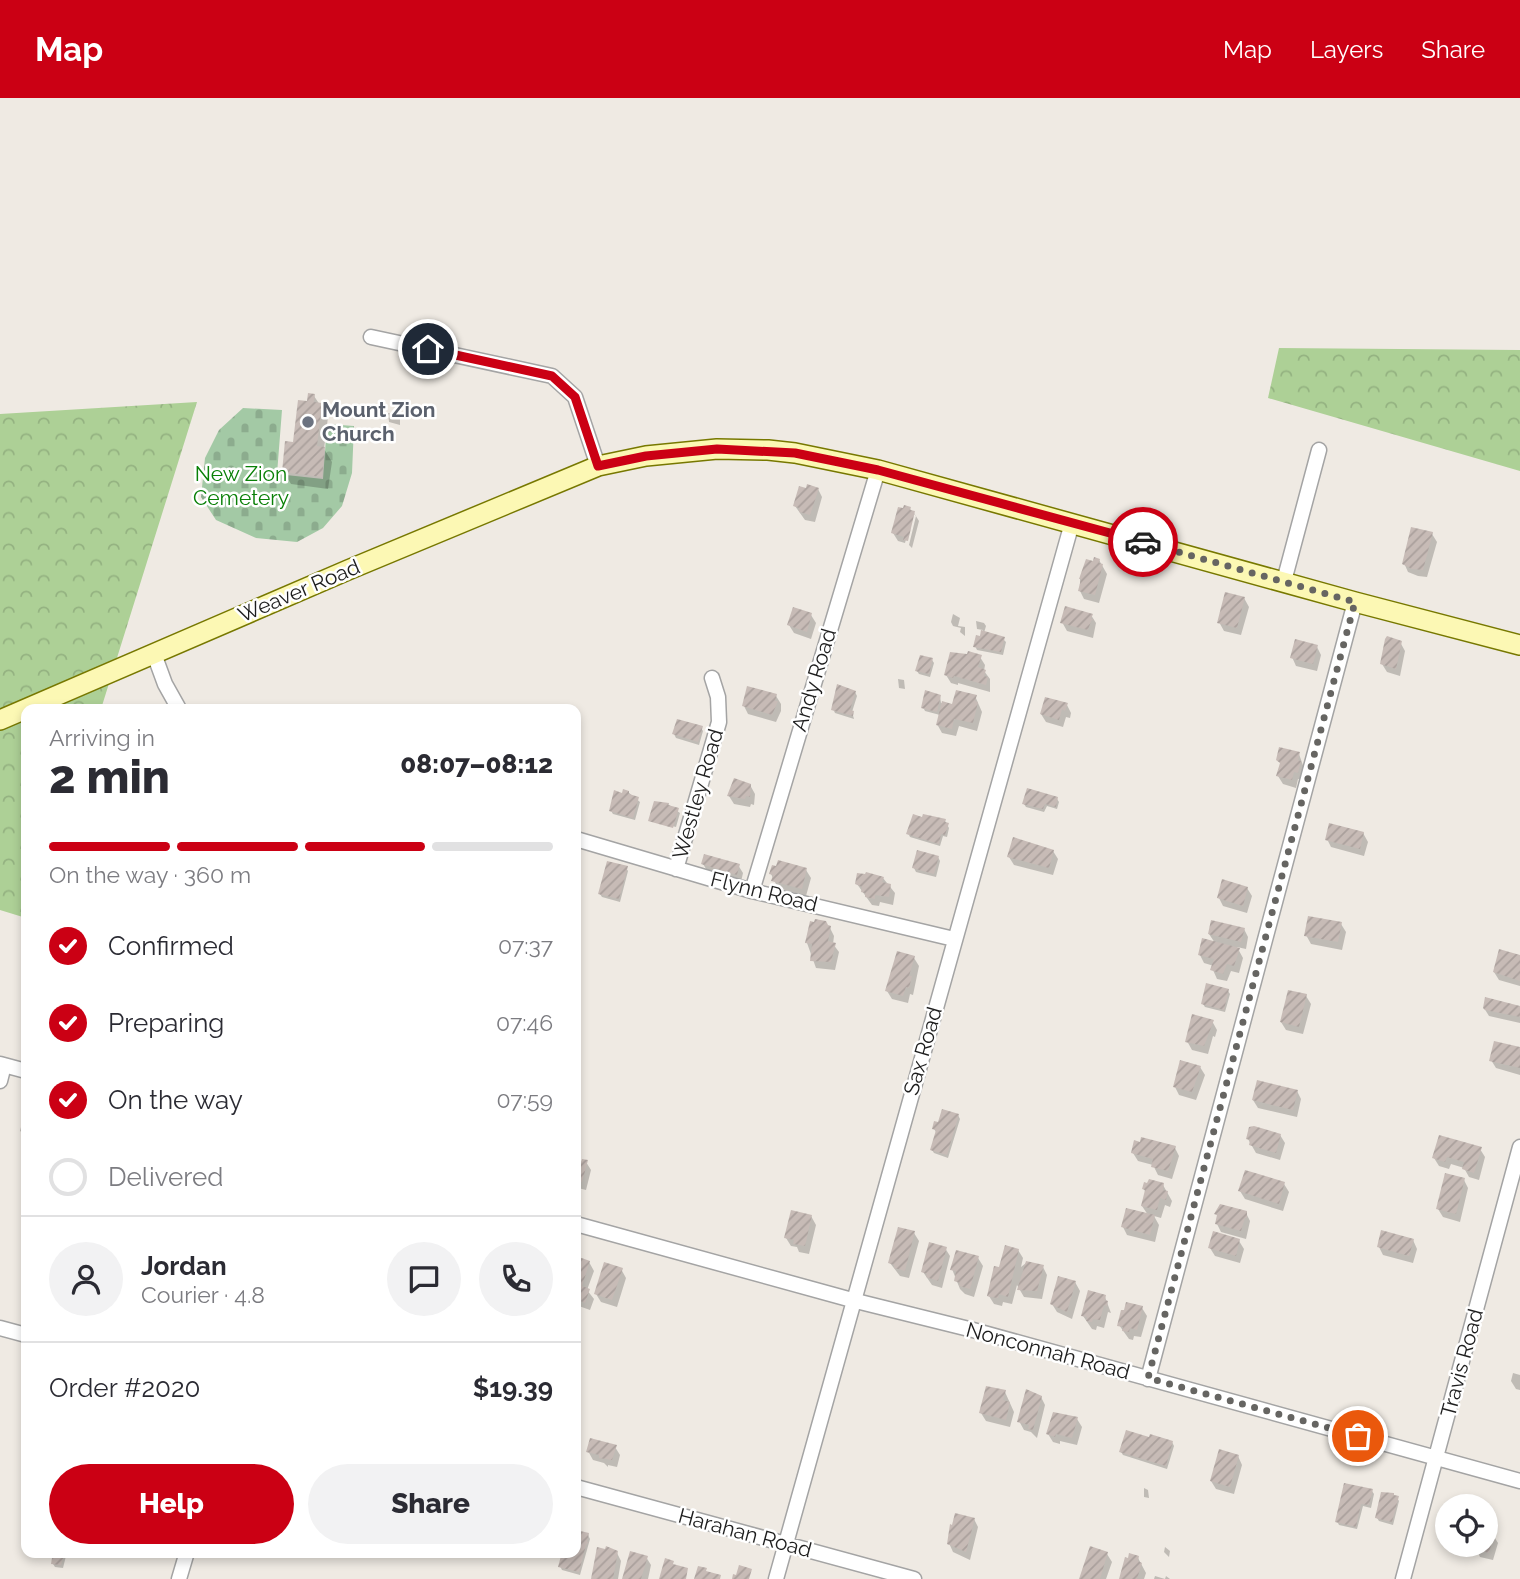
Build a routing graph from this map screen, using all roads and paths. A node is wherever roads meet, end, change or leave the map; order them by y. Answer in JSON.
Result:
{"nodes":[{"id":1,"x":371,"y":337,"type":"dead end"},
{"id":2,"x":1319,"y":450,"type":"dead end"},
{"id":3,"x":598,"y":466,"type":"junction"},
{"id":4,"x":878,"y":470,"type":"junction"},
{"id":5,"x":1072,"y":523,"type":"junction"},
{"id":6,"x":1284,"y":581,"type":"junction"},
{"id":7,"x":1355,"y":602,"type":"junction"},
{"id":8,"x":1520,"y":645,"type":"edge"},
{"id":9,"x":154,"y":654,"type":"junction"},
{"id":10,"x":712,"y":678,"type":"dead end"},
{"id":11,"x":37,"y":704,"type":"edge"},
{"id":12,"x":176,"y":704,"type":"edge"},
{"id":13,"x":21,"y":711,"type":"edge"},
{"id":14,"x":0,"y":720,"type":"edge"},
{"id":15,"x":581,"y":840,"type":"edge"},
{"id":16,"x":676,"y":869,"type":"junction"},
{"id":17,"x":752,"y":891,"type":"junction"},
{"id":18,"x":954,"y":939,"type":"junction"},
{"id":19,"x":2,"y":1065,"type":"edge"},
{"id":20,"x":21,"y":1070,"type":"edge"},
{"id":21,"x":0,"y":1082,"type":"edge"},
{"id":22,"x":1520,"y":1147,"type":"edge"},
{"id":23,"x":581,"y":1225,"type":"edge"},
{"id":24,"x":852,"y":1300,"type":"junction"},
{"id":25,"x":0,"y":1328,"type":"edge"},
{"id":26,"x":21,"y":1334,"type":"edge"},
{"id":27,"x":1148,"y":1378,"type":"junction"},
{"id":28,"x":1436,"y":1458,"type":"junction"},
{"id":29,"x":1520,"y":1481,"type":"edge"},
{"id":30,"x":581,"y":1488,"type":"edge"},
{"id":31,"x":785,"y":1544,"type":"junction"},
{"id":32,"x":185,"y":1558,"type":"edge"},
{"id":33,"x":179,"y":1579,"type":"edge"},
{"id":34,"x":776,"y":1579,"type":"edge"},
{"id":35,"x":914,"y":1579,"type":"edge"},
{"id":36,"x":1403,"y":1579,"type":"edge"}],
"edges":[{"from":1,"to":3,"type":"street"},
{"from":2,"to":6,"type":"street"},
{"from":3,"to":4,"type":"main road","name":"Weaver Road"},
{"from":3,"to":9,"type":"main road","name":"Weaver Road"},
{"from":4,"to":5,"type":"main road","name":"Weaver Road"},
{"from":4,"to":17,"type":"street","name":"Andy Road"},
{"from":5,"to":6,"type":"main road","name":"Weaver Road"},
{"from":5,"to":18,"type":"street","name":"Sax Road"},
{"from":6,"to":7,"type":"main road","name":"Weaver Road"},
{"from":7,"to":8,"type":"main road","name":"Weaver Road"},
{"from":7,"to":27,"type":"street"},
{"from":9,"to":11,"type":"main road","name":"Weaver Road"},
{"from":9,"to":12,"type":"street"},
{"from":10,"to":16,"type":"street","name":"Westley Road"},
{"from":13,"to":14,"type":"main road","name":"Weaver Road"},
{"from":15,"to":16,"type":"street","name":"Flynn Road"},
{"from":16,"to":17,"type":"street","name":"Flynn Road"},
{"from":17,"to":18,"type":"street","name":"Flynn Road"},
{"from":18,"to":24,"type":"street","name":"Sax Road"},
{"from":19,"to":20,"type":"street"},
{"from":19,"to":21,"type":"street"},
{"from":22,"to":28,"type":"street","name":"Travis Road"},
{"from":23,"to":24,"type":"street","name":"Nonconnah Road"},
{"from":24,"to":27,"type":"street","name":"Nonconnah Road"},
{"from":24,"to":31,"type":"street","name":"Sax Road"},
{"from":25,"to":26,"type":"street"},
{"from":27,"to":28,"type":"street","name":"Nonconnah Road"},
{"from":28,"to":29,"type":"street","name":"Nonconnah Road"},
{"from":28,"to":36,"type":"street","name":"Travis Road"},
{"from":30,"to":31,"type":"street","name":"Harahan Road"},
{"from":31,"to":34,"type":"street","name":"Sax Road"},
{"from":31,"to":35,"type":"street","name":"Harahan Road"},
{"from":32,"to":33,"type":"street"}]}
